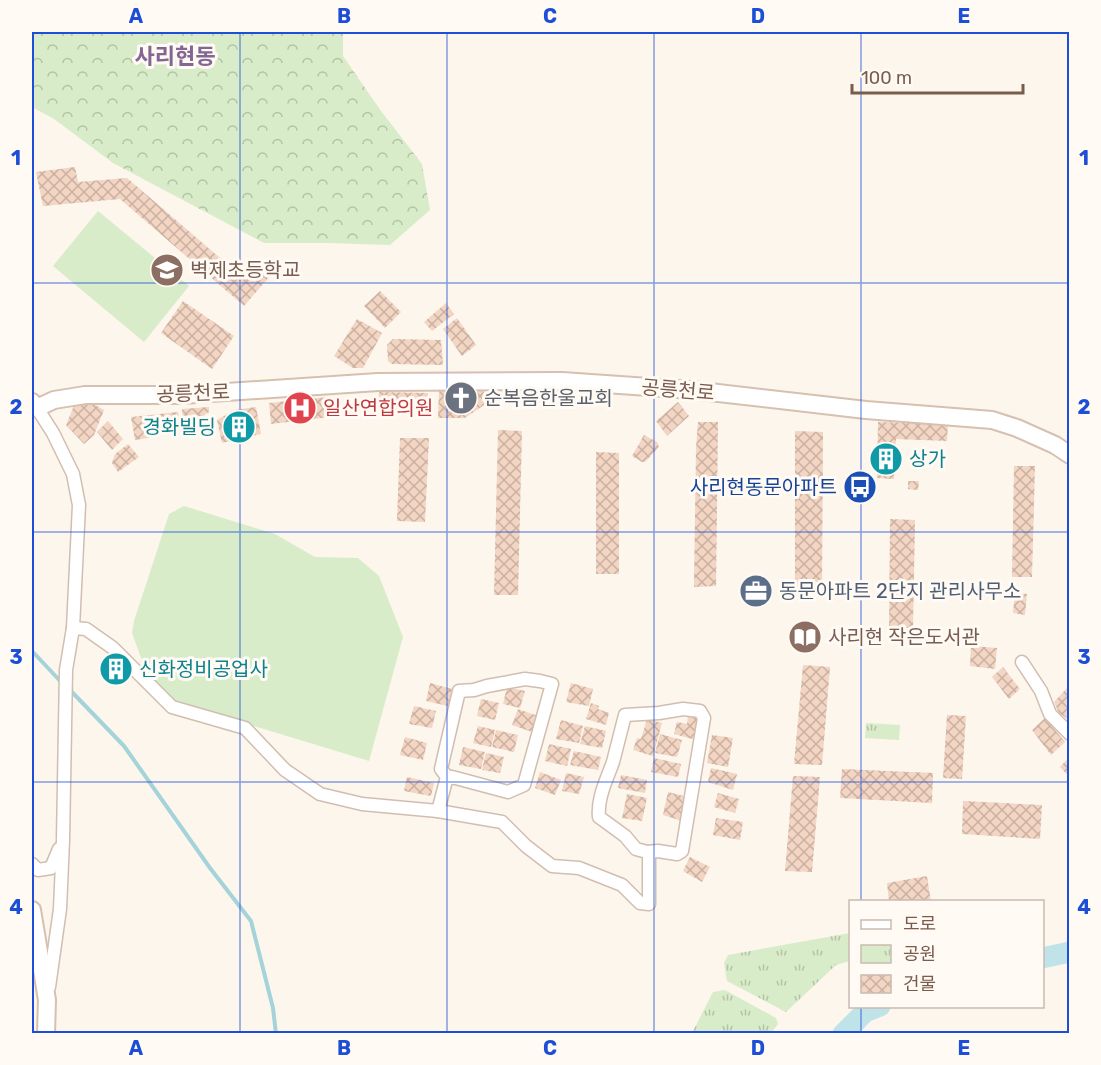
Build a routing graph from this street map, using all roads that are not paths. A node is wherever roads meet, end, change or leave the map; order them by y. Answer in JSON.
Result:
{"nodes":[{"id":1,"x":34,"y":405,"type":"edge"},
{"id":2,"x":1070,"y":455,"type":"edge"},
{"id":3,"x":73,"y":628,"type":"junction"},
{"id":4,"x":1022,"y":662,"type":"dead end"},
{"id":5,"x":1070,"y":734,"type":"edge"},
{"id":6,"x":447,"y":777,"type":"junction"},
{"id":7,"x":438,"y":811,"type":"junction"},
{"id":8,"x":63,"y":840,"type":"junction"},
{"id":9,"x":649,"y":852,"type":"junction"},
{"id":10,"x":32,"y":864,"type":"edge"},
{"id":11,"x":32,"y":910,"type":"edge"},
{"id":12,"x":47,"y":1000,"type":"junction"},
{"id":13,"x":46,"y":1034,"type":"edge"}],
"edges":[{"from":1,"to":2,"type":"street","name":"공릉천로"},
{"from":1,"to":3,"type":"street"},
{"from":3,"to":7,"type":"street"},
{"from":3,"to":8,"type":"street"},
{"from":4,"to":5,"type":"street"},
{"from":6,"to":6,"type":"street"},
{"from":6,"to":7,"type":"street"},
{"from":7,"to":9,"type":"street"},
{"from":8,"to":10,"type":"street"},
{"from":8,"to":12,"type":"street"},
{"from":9,"to":9,"type":"street"},
{"from":11,"to":12,"type":"street"},
{"from":12,"to":13,"type":"street"}]}
